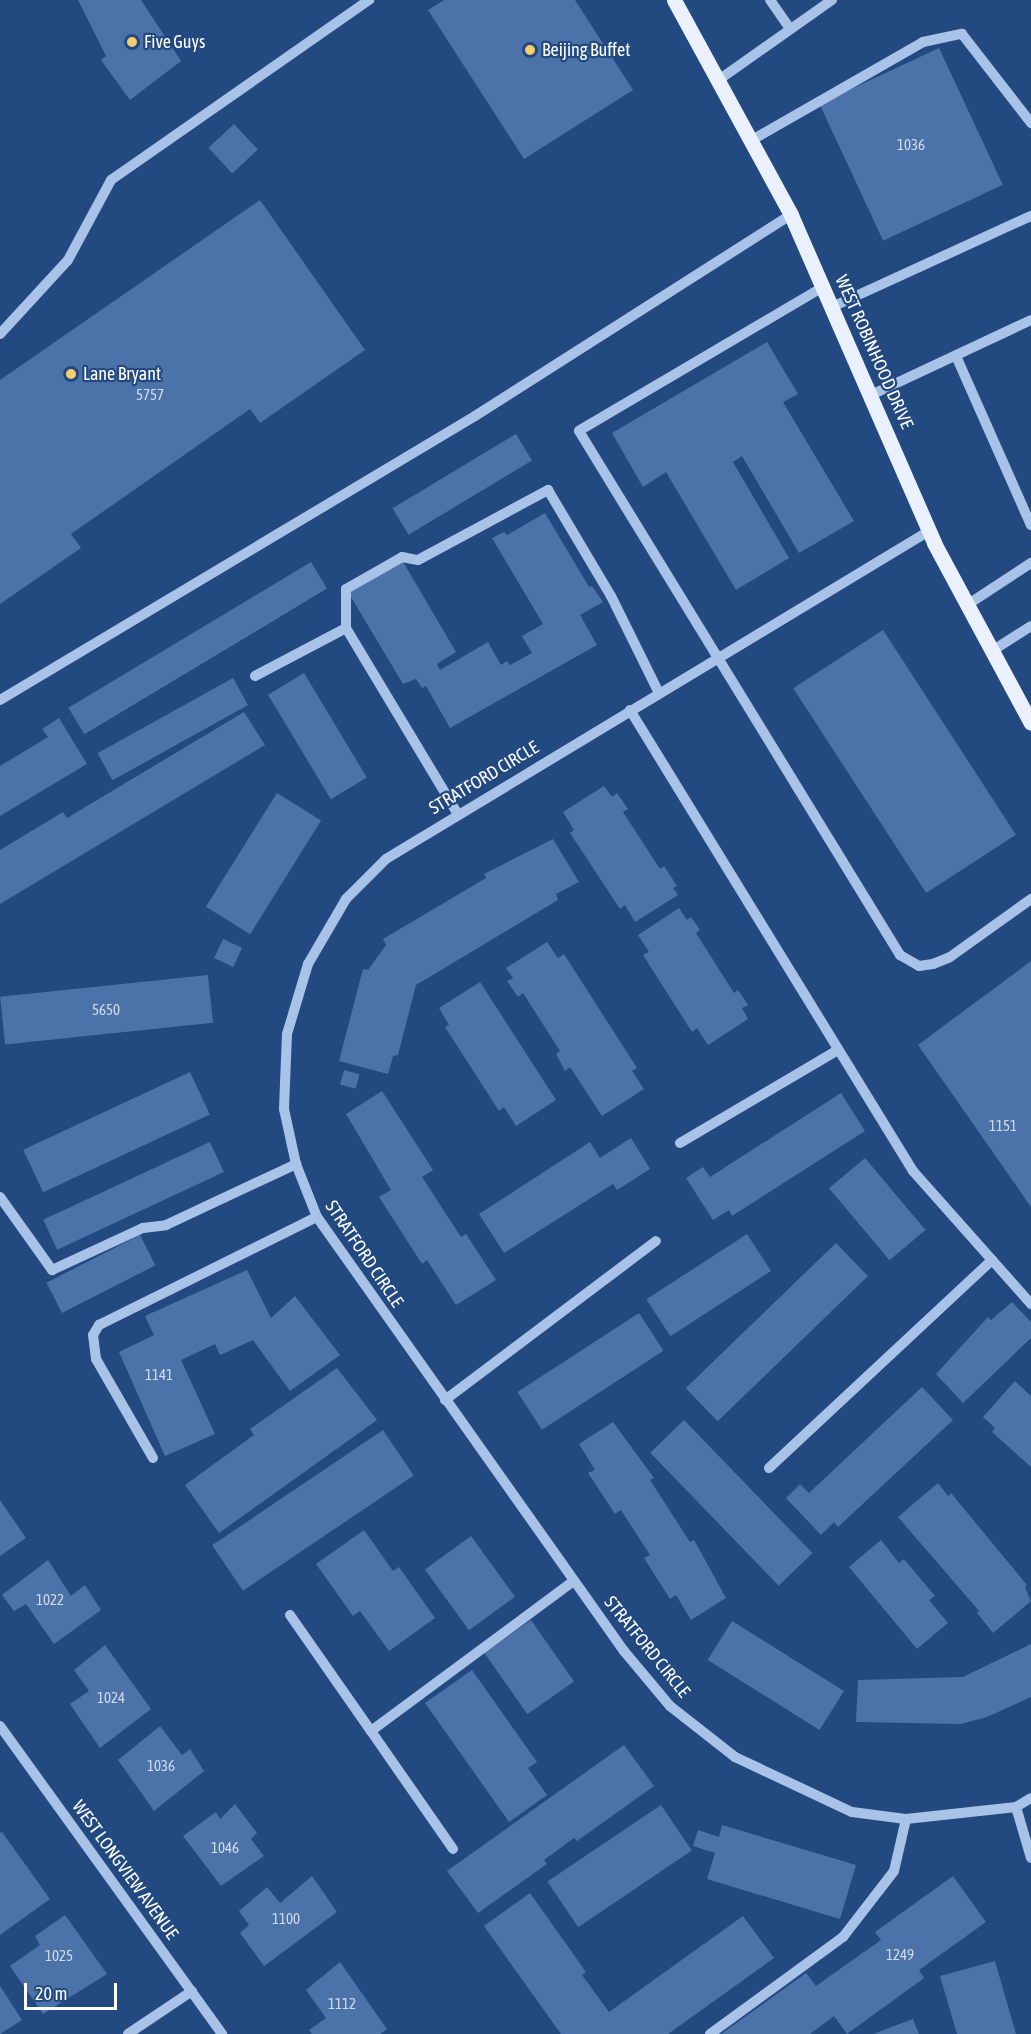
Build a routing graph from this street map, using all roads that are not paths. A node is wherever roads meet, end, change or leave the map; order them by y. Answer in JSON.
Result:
{"nodes":[{"id":1,"x":369,"y":0,"type":"edge"},
{"id":2,"x":674,"y":0,"type":"edge"},
{"id":3,"x":771,"y":0,"type":"edge"},
{"id":4,"x":832,"y":0,"type":"edge"},
{"id":5,"x":789,"y":27,"type":"junction"},
{"id":6,"x":720,"y":79,"type":"junction"},
{"id":7,"x":1031,"y":123,"type":"edge"},
{"id":8,"x":752,"y":140,"type":"junction"},
{"id":9,"x":791,"y":215,"type":"junction"},
{"id":10,"x":1031,"y":216,"type":"edge"},
{"id":11,"x":823,"y":287,"type":"junction"},
{"id":12,"x":832,"y":308,"type":"junction"},
{"id":13,"x":1031,"y":320,"type":"edge"},
{"id":14,"x":0,"y":334,"type":"edge"},
{"id":15,"x":956,"y":356,"type":"junction"},
{"id":16,"x":871,"y":394,"type":"junction"},
{"id":17,"x":1031,"y":525,"type":"edge"},
{"id":18,"x":929,"y":531,"type":"junction"},
{"id":19,"x":1031,"y":563,"type":"edge"},
{"id":20,"x":967,"y":605,"type":"junction"},
{"id":21,"x":1031,"y":626,"type":"edge"},
{"id":22,"x":346,"y":628,"type":"junction"},
{"id":23,"x":992,"y":651,"type":"junction"},
{"id":24,"x":718,"y":658,"type":"junction"},
{"id":25,"x":255,"y":676,"type":"dead end"},
{"id":26,"x":659,"y":693,"type":"junction"},
{"id":27,"x":0,"y":700,"type":"edge"},
{"id":28,"x":630,"y":710,"type":"junction"},
{"id":29,"x":1031,"y":723,"type":"edge"},
{"id":30,"x":457,"y":813,"type":"junction"},
{"id":31,"x":1031,"y":899,"type":"edge"},
{"id":32,"x":838,"y":1050,"type":"junction"},
{"id":33,"x":680,"y":1143,"type":"dead end"},
{"id":34,"x":296,"y":1164,"type":"junction"},
{"id":35,"x":0,"y":1197,"type":"edge"},
{"id":36,"x":317,"y":1217,"type":"junction"},
{"id":37,"x":656,"y":1241,"type":"dead end"},
{"id":38,"x":992,"y":1260,"type":"junction"},
{"id":39,"x":1031,"y":1304,"type":"edge"},
{"id":40,"x":445,"y":1400,"type":"junction"},
{"id":41,"x":153,"y":1458,"type":"dead end"},
{"id":42,"x":769,"y":1468,"type":"dead end"},
{"id":43,"x":574,"y":1581,"type":"junction"},
{"id":44,"x":290,"y":1615,"type":"dead end"},
{"id":45,"x":0,"y":1726,"type":"edge"},
{"id":46,"x":371,"y":1731,"type":"junction"},
{"id":47,"x":1031,"y":1798,"type":"edge"},
{"id":48,"x":1016,"y":1807,"type":"junction"},
{"id":49,"x":906,"y":1819,"type":"junction"},
{"id":50,"x":453,"y":1849,"type":"dead end"},
{"id":51,"x":1031,"y":1858,"type":"edge"},
{"id":52,"x":192,"y":1991,"type":"junction"},
{"id":53,"x":128,"y":2034,"type":"edge"},
{"id":54,"x":222,"y":2034,"type":"edge"},
{"id":55,"x":710,"y":2034,"type":"edge"}],
"edges":[{"from":1,"to":14,"type":"street"},
{"from":2,"to":6,"type":"main road","name":"WEST ROBINHOOD DRIVE"},
{"from":3,"to":5,"type":"street"},
{"from":4,"to":5,"type":"street"},
{"from":5,"to":6,"type":"street"},
{"from":6,"to":8,"type":"main road","name":"WEST ROBINHOOD DRIVE"},
{"from":7,"to":8,"type":"street"},
{"from":8,"to":9,"type":"main road","name":"WEST ROBINHOOD DRIVE"},
{"from":9,"to":11,"type":"main road","name":"WEST ROBINHOOD DRIVE"},
{"from":9,"to":27,"type":"street"},
{"from":10,"to":12,"type":"street"},
{"from":11,"to":12,"type":"main road","name":"WEST ROBINHOOD DRIVE"},
{"from":11,"to":24,"type":"street"},
{"from":12,"to":16,"type":"main road","name":"WEST ROBINHOOD DRIVE"},
{"from":13,"to":15,"type":"street"},
{"from":15,"to":16,"type":"street"},
{"from":15,"to":17,"type":"street"},
{"from":16,"to":18,"type":"main road","name":"WEST ROBINHOOD DRIVE"},
{"from":18,"to":20,"type":"main road","name":"WEST ROBINHOOD DRIVE"},
{"from":18,"to":24,"type":"street","name":"STRATFORD CIRCLE"},
{"from":19,"to":20,"type":"street"},
{"from":20,"to":23,"type":"main road","name":"WEST ROBINHOOD DRIVE"},
{"from":21,"to":23,"type":"street"},
{"from":22,"to":25,"type":"street"},
{"from":22,"to":26,"type":"street"},
{"from":22,"to":30,"type":"street"},
{"from":23,"to":29,"type":"main road","name":"WEST ROBINHOOD DRIVE"},
{"from":24,"to":26,"type":"street","name":"STRATFORD CIRCLE"},
{"from":24,"to":31,"type":"street"},
{"from":26,"to":28,"type":"street","name":"STRATFORD CIRCLE"},
{"from":28,"to":30,"type":"street","name":"STRATFORD CIRCLE"},
{"from":28,"to":32,"type":"street"},
{"from":30,"to":34,"type":"street","name":"STRATFORD CIRCLE"},
{"from":32,"to":33,"type":"street"},
{"from":32,"to":38,"type":"street"},
{"from":34,"to":35,"type":"street"},
{"from":34,"to":36,"type":"street","name":"STRATFORD CIRCLE"},
{"from":36,"to":40,"type":"street","name":"STRATFORD CIRCLE"},
{"from":36,"to":41,"type":"street"},
{"from":37,"to":40,"type":"street"},
{"from":38,"to":39,"type":"street"},
{"from":38,"to":42,"type":"street"},
{"from":40,"to":43,"type":"street","name":"STRATFORD CIRCLE"},
{"from":43,"to":46,"type":"street"},
{"from":43,"to":49,"type":"street","name":"STRATFORD CIRCLE"},
{"from":44,"to":46,"type":"street"},
{"from":45,"to":52,"type":"street","name":"WEST LONGVIEW AVENUE"},
{"from":46,"to":50,"type":"street"},
{"from":47,"to":48,"type":"street","name":"STRATFORD CIRCLE"},
{"from":48,"to":49,"type":"street","name":"STRATFORD CIRCLE"},
{"from":48,"to":51,"type":"street"},
{"from":49,"to":55,"type":"street"},
{"from":52,"to":53,"type":"street"},
{"from":52,"to":54,"type":"street","name":"WEST LONGVIEW AVENUE"}]}
